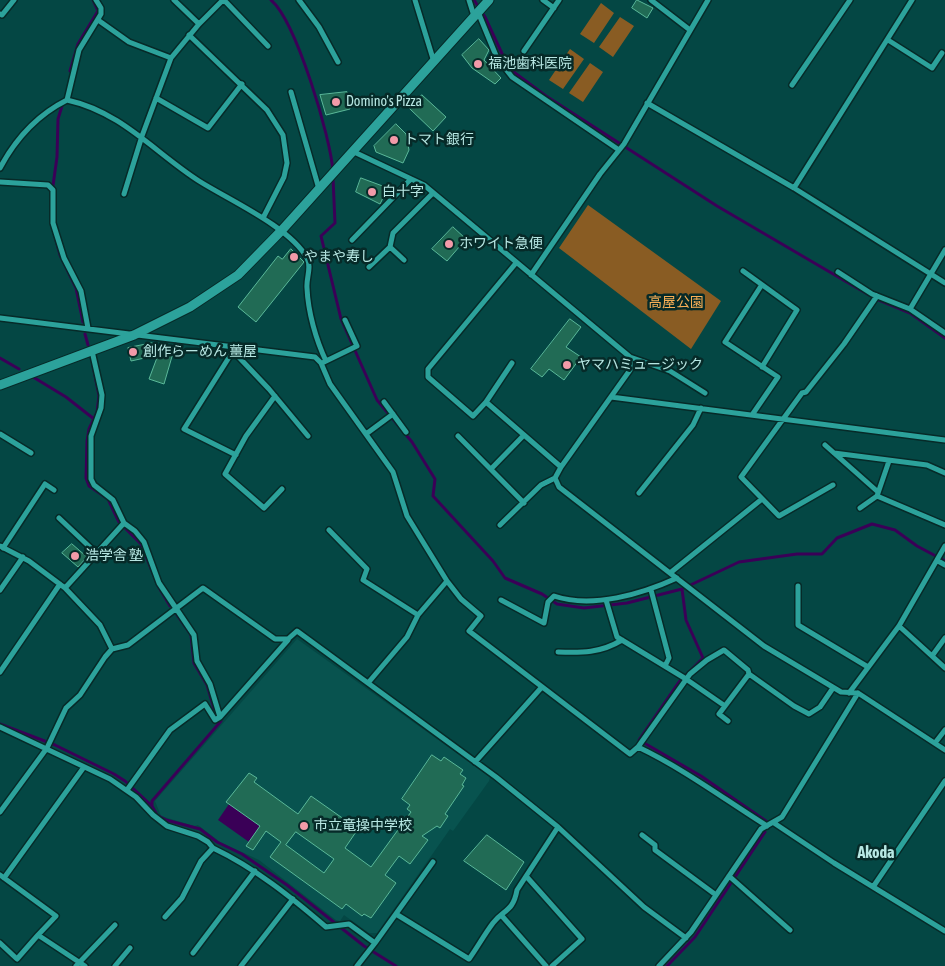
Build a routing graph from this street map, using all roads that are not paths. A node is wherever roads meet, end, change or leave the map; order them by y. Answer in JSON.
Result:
{"nodes":[{"id":1,"x":14,"y":0,"type":"edge"},
{"id":2,"x":96,"y":0,"type":"edge"},
{"id":3,"x":174,"y":0,"type":"edge"},
{"id":4,"x":223,"y":0,"type":"edge"},
{"id":5,"x":299,"y":0,"type":"edge"},
{"id":6,"x":422,"y":0,"type":"edge"},
{"id":7,"x":469,"y":0,"type":"edge"},
{"id":8,"x":489,"y":0,"type":"edge"},
{"id":9,"x":543,"y":0,"type":"edge"},
{"id":10,"x":559,"y":0,"type":"edge"},
{"id":11,"x":651,"y":0,"type":"edge"},
{"id":12,"x":708,"y":0,"type":"edge"},
{"id":13,"x":850,"y":0,"type":"edge"},
{"id":14,"x":912,"y":0,"type":"edge"},
{"id":15,"x":416,"y":2,"type":"edge"},
{"id":16,"x":554,"y":8,"type":"junction"},
{"id":17,"x":478,"y":12,"type":"junction"},
{"id":18,"x":0,"y":14,"type":"edge"},
{"id":19,"x":98,"y":20,"type":"junction"},
{"id":20,"x":199,"y":24,"type":"junction"},
{"id":21,"x":690,"y":30,"type":"junction"},
{"id":22,"x":189,"y":35,"type":"junction"},
{"id":23,"x":888,"y":40,"type":"junction"},
{"id":24,"x":268,"y":46,"type":"dead end"},
{"id":25,"x":524,"y":52,"type":"dead end"},
{"id":26,"x":942,"y":53,"type":"dead end"},
{"id":27,"x":171,"y":58,"type":"junction"},
{"id":28,"x":338,"y":62,"type":"dead end"},
{"id":29,"x":434,"y":63,"type":"junction"},
{"id":30,"x":242,"y":84,"type":"junction"},
{"id":31,"x":792,"y":86,"type":"dead end"},
{"id":32,"x":291,"y":92,"type":"dead end"},
{"id":33,"x":156,"y":98,"type":"junction"},
{"id":34,"x":68,"y":100,"type":"junction"},
{"id":35,"x":647,"y":104,"type":"junction"},
{"id":36,"x":142,"y":136,"type":"junction"},
{"id":37,"x":622,"y":147,"type":"junction"},
{"id":38,"x":352,"y":152,"type":"junction"},
{"id":39,"x":0,"y":168,"type":"edge"},
{"id":40,"x":411,"y":179,"type":"junction"},
{"id":41,"x":0,"y":182,"type":"edge"},
{"id":42,"x":794,"y":188,"type":"junction"},
{"id":43,"x":319,"y":189,"type":"junction"},
{"id":44,"x":433,"y":193,"type":"junction"},
{"id":45,"x":124,"y":194,"type":"dead end"},
{"id":46,"x":263,"y":218,"type":"junction"},
{"id":47,"x":282,"y":230,"type":"junction"},
{"id":48,"x":352,"y":240,"type":"dead end"},
{"id":49,"x":390,"y":247,"type":"junction"},
{"id":50,"x":945,"y":250,"type":"edge"},
{"id":51,"x":404,"y":260,"type":"dead end"},
{"id":52,"x":516,"y":263,"type":"junction"},
{"id":53,"x":368,"y":267,"type":"dead end"},
{"id":54,"x":743,"y":271,"type":"dead end"},
{"id":55,"x":838,"y":272,"type":"dead end"},
{"id":56,"x":930,"y":273,"type":"junction"},
{"id":57,"x":531,"y":275,"type":"junction"},
{"id":58,"x":945,"y":283,"type":"edge"},
{"id":59,"x":761,"y":286,"type":"junction"},
{"id":60,"x":876,"y":298,"type":"junction"},
{"id":61,"x":910,"y":309,"type":"junction"},
{"id":62,"x":0,"y":318,"type":"edge"},
{"id":63,"x":345,"y":320,"type":"dead end"},
{"id":64,"x":88,"y":328,"type":"junction"},
{"id":65,"x":945,"y":334,"type":"edge"},
{"id":66,"x":134,"y":335,"type":"junction"},
{"id":67,"x":232,"y":349,"type":"junction"},
{"id":68,"x":92,"y":350,"type":"junction"},
{"id":69,"x":630,"y":357,"type":"junction"},
{"id":70,"x":324,"y":362,"type":"junction"},
{"id":71,"x":512,"y":363,"type":"dead end"},
{"id":72,"x":762,"y":367,"type":"junction"},
{"id":73,"x":0,"y":385,"type":"edge"},
{"id":74,"x":704,"y":393,"type":"dead end"},
{"id":75,"x":275,"y":396,"type":"junction"},
{"id":76,"x":611,"y":397,"type":"junction"},
{"id":77,"x":384,"y":402,"type":"dead end"},
{"id":78,"x":486,"y":402,"type":"junction"},
{"id":79,"x":701,"y":408,"type":"junction"},
{"id":80,"x":752,"y":415,"type":"junction"},
{"id":81,"x":390,"y":416,"type":"junction"},
{"id":82,"x":784,"y":419,"type":"junction"},
{"id":83,"x":406,"y":432,"type":"dead end"},
{"id":84,"x":0,"y":434,"type":"edge"},
{"id":85,"x":366,"y":434,"type":"junction"},
{"id":86,"x":524,"y":435,"type":"junction"},
{"id":87,"x":308,"y":436,"type":"dead end"},
{"id":88,"x":458,"y":436,"type":"dead end"},
{"id":89,"x":945,"y":440,"type":"edge"},
{"id":90,"x":825,"y":445,"type":"dead end"},
{"id":91,"x":31,"y":453,"type":"dead end"},
{"id":92,"x":834,"y":454,"type":"junction"},
{"id":93,"x":236,"y":455,"type":"junction"},
{"id":94,"x":889,"y":461,"type":"junction"},
{"id":95,"x":561,"y":467,"type":"junction"},
{"id":96,"x":491,"y":469,"type":"junction"},
{"id":97,"x":945,"y":472,"type":"edge"},
{"id":98,"x":555,"y":478,"type":"junction"},
{"id":99,"x":833,"y":485,"type":"dead end"},
{"id":100,"x":54,"y":490,"type":"dead end"},
{"id":101,"x":282,"y":490,"type":"dead end"},
{"id":102,"x":639,"y":493,"type":"dead end"},
{"id":103,"x":877,"y":494,"type":"junction"},
{"id":104,"x":762,"y":498,"type":"junction"},
{"id":105,"x":524,"y":503,"type":"junction"},
{"id":106,"x":860,"y":508,"type":"dead end"},
{"id":107,"x":59,"y":518,"type":"dead end"},
{"id":108,"x":124,"y":523,"type":"junction"},
{"id":109,"x":500,"y":525,"type":"dead end"},
{"id":110,"x":945,"y":525,"type":"edge"},
{"id":111,"x":329,"y":530,"type":"dead end"},
{"id":112,"x":945,"y":546,"type":"edge"},
{"id":113,"x":1,"y":547,"type":"edge"},
{"id":114,"x":95,"y":552,"type":"junction"},
{"id":115,"x":22,"y":557,"type":"junction"},
{"id":116,"x":939,"y":559,"type":"junction"},
{"id":117,"x":945,"y":565,"type":"edge"},
{"id":118,"x":670,"y":573,"type":"junction"},
{"id":119,"x":677,"y":578,"type":"junction"},
{"id":120,"x":447,"y":582,"type":"junction"},
{"id":121,"x":60,"y":584,"type":"junction"},
{"id":122,"x":798,"y":586,"type":"dead end"},
{"id":123,"x":65,"y":588,"type":"junction"},
{"id":124,"x":0,"y":590,"type":"edge"},
{"id":125,"x":652,"y":594,"type":"junction"},
{"id":126,"x":501,"y":600,"type":"dead end"},
{"id":127,"x":607,"y":604,"type":"junction"},
{"id":128,"x":175,"y":609,"type":"junction"},
{"id":129,"x":418,"y":615,"type":"junction"},
{"id":130,"x":898,"y":626,"type":"junction"},
{"id":131,"x":945,"y":638,"type":"edge"},
{"id":132,"x":288,"y":639,"type":"junction"},
{"id":133,"x":622,"y":640,"type":"junction"},
{"id":134,"x":112,"y":649,"type":"junction"},
{"id":135,"x":558,"y":652,"type":"dead end"},
{"id":136,"x":932,"y":656,"type":"junction"},
{"id":137,"x":665,"y":666,"type":"junction"},
{"id":138,"x":868,"y":667,"type":"junction"},
{"id":139,"x":945,"y":668,"type":"edge"},
{"id":140,"x":0,"y":672,"type":"edge"},
{"id":141,"x":749,"y":674,"type":"junction"},
{"id":142,"x":684,"y":678,"type":"junction"},
{"id":143,"x":368,"y":682,"type":"junction"},
{"id":144,"x":541,"y":688,"type":"junction"},
{"id":145,"x":833,"y":688,"type":"junction"},
{"id":146,"x":849,"y":693,"type":"junction"},
{"id":147,"x":858,"y":693,"type":"junction"},
{"id":148,"x":725,"y":706,"type":"junction"},
{"id":149,"x":220,"y":717,"type":"junction"},
{"id":150,"x":728,"y":721,"type":"dead end"},
{"id":151,"x":0,"y":727,"type":"edge"},
{"id":152,"x":945,"y":730,"type":"edge"},
{"id":153,"x":640,"y":743,"type":"junction"},
{"id":154,"x":935,"y":743,"type":"junction"},
{"id":155,"x":48,"y":746,"type":"junction"},
{"id":156,"x":945,"y":750,"type":"edge"},
{"id":157,"x":475,"y":762,"type":"junction"},
{"id":158,"x":84,"y":767,"type":"junction"},
{"id":159,"x":945,"y":781,"type":"edge"},
{"id":160,"x":129,"y":788,"type":"junction"},
{"id":161,"x":0,"y":812,"type":"edge"},
{"id":162,"x":774,"y":823,"type":"junction"},
{"id":163,"x":767,"y":826,"type":"junction"},
{"id":164,"x":558,"y":827,"type":"junction"},
{"id":165,"x":642,"y":835,"type":"dead end"},
{"id":166,"x":213,"y":848,"type":"junction"},
{"id":167,"x":433,"y":862,"type":"dead end"},
{"id":168,"x":255,"y":871,"type":"junction"},
{"id":169,"x":2,"y":876,"type":"edge"},
{"id":170,"x":526,"y":876,"type":"junction"},
{"id":171,"x":732,"y":879,"type":"junction"},
{"id":172,"x":873,"y":887,"type":"junction"},
{"id":173,"x":716,"y":894,"type":"junction"},
{"id":174,"x":293,"y":899,"type":"junction"},
{"id":175,"x":396,"y":914,"type":"junction"},
{"id":176,"x":502,"y":916,"type":"junction"},
{"id":177,"x":166,"y":917,"type":"dead end"},
{"id":178,"x":115,"y":925,"type":"dead end"},
{"id":179,"x":790,"y":930,"type":"dead end"},
{"id":180,"x":945,"y":931,"type":"edge"},
{"id":181,"x":38,"y":935,"type":"junction"},
{"id":182,"x":686,"y":938,"type":"junction"},
{"id":183,"x":0,"y":943,"type":"edge"},
{"id":184,"x":375,"y":943,"type":"junction"},
{"id":185,"x":130,"y":948,"type":"dead end"},
{"id":186,"x":193,"y":953,"type":"dead end"},
{"id":187,"x":469,"y":960,"type":"junction"},
{"id":188,"x":78,"y":964,"type":"edge"},
{"id":189,"x":85,"y":966,"type":"edge"},
{"id":190,"x":115,"y":966,"type":"edge"},
{"id":191,"x":241,"y":966,"type":"edge"},
{"id":192,"x":357,"y":966,"type":"edge"},
{"id":193,"x":472,"y":966,"type":"edge"},
{"id":194,"x":546,"y":966,"type":"edge"},
{"id":195,"x":552,"y":966,"type":"edge"},
{"id":196,"x":659,"y":966,"type":"edge"}],
"edges":[{"from":1,"to":18,"type":"street"},
{"from":2,"to":19,"type":"street"},
{"from":3,"to":20,"type":"street"},
{"from":4,"to":20,"type":"street"},
{"from":4,"to":24,"type":"street"},
{"from":5,"to":28,"type":"street"},
{"from":6,"to":15,"type":"street"},
{"from":7,"to":17,"type":"street"},
{"from":8,"to":17,"type":"street"},
{"from":9,"to":16,"type":"street"},
{"from":10,"to":16,"type":"street"},
{"from":11,"to":21,"type":"street"},
{"from":12,"to":21,"type":"street"},
{"from":13,"to":31,"type":"street"},
{"from":14,"to":23,"type":"street"},
{"from":15,"to":29,"type":"street"},
{"from":16,"to":25,"type":"street"},
{"from":17,"to":29,"type":"street"},
{"from":17,"to":37,"type":"street"},
{"from":19,"to":27,"type":"street"},
{"from":19,"to":34,"type":"street"},
{"from":20,"to":22,"type":"street"},
{"from":21,"to":35,"type":"street"},
{"from":22,"to":27,"type":"street"},
{"from":22,"to":30,"type":"street"},
{"from":23,"to":26,"type":"street"},
{"from":23,"to":42,"type":"street"},
{"from":27,"to":33,"type":"street"},
{"from":29,"to":38,"type":"street"},
{"from":30,"to":33,"type":"street"},
{"from":30,"to":46,"type":"street"},
{"from":32,"to":43,"type":"street"},
{"from":33,"to":36,"type":"street"},
{"from":34,"to":36,"type":"street"},
{"from":34,"to":39,"type":"street"},
{"from":35,"to":37,"type":"street"},
{"from":35,"to":42,"type":"street"},
{"from":36,"to":45,"type":"street"},
{"from":36,"to":46,"type":"street"},
{"from":37,"to":57,"type":"street"},
{"from":38,"to":40,"type":"street"},
{"from":38,"to":43,"type":"street"},
{"from":40,"to":44,"type":"street"},
{"from":40,"to":48,"type":"street"},
{"from":41,"to":64,"type":"street"},
{"from":42,"to":56,"type":"street"},
{"from":43,"to":47,"type":"street"},
{"from":44,"to":49,"type":"street"},
{"from":44,"to":52,"type":"street"},
{"from":46,"to":47,"type":"street"},
{"from":47,"to":66,"type":"street"},
{"from":47,"to":70,"type":"street"},
{"from":49,"to":51,"type":"street"},
{"from":49,"to":53,"type":"street"},
{"from":50,"to":56,"type":"street"},
{"from":52,"to":57,"type":"street"},
{"from":52,"to":78,"type":"street"},
{"from":54,"to":59,"type":"street"},
{"from":55,"to":60,"type":"street"},
{"from":56,"to":58,"type":"street"},
{"from":56,"to":61,"type":"street"},
{"from":57,"to":69,"type":"street"},
{"from":59,"to":72,"type":"street"},
{"from":59,"to":72,"type":"street"},
{"from":60,"to":61,"type":"street"},
{"from":60,"to":82,"type":"street"},
{"from":61,"to":65,"type":"street"},
{"from":62,"to":64,"type":"street"},
{"from":63,"to":70,"type":"street"},
{"from":64,"to":66,"type":"street"},
{"from":66,"to":67,"type":"street"},
{"from":66,"to":68,"type":"street"},
{"from":67,"to":70,"type":"street"},
{"from":67,"to":75,"type":"street"},
{"from":67,"to":93,"type":"street"},
{"from":68,"to":73,"type":"street"},
{"from":68,"to":108,"type":"street"},
{"from":69,"to":74,"type":"street"},
{"from":69,"to":76,"type":"street"},
{"from":70,"to":85,"type":"street"},
{"from":71,"to":78,"type":"street"},
{"from":72,"to":80,"type":"street"},
{"from":75,"to":87,"type":"street"},
{"from":75,"to":93,"type":"street"},
{"from":76,"to":79,"type":"street"},
{"from":76,"to":95,"type":"street"},
{"from":77,"to":81,"type":"street"},
{"from":78,"to":86,"type":"street"},
{"from":79,"to":80,"type":"street"},
{"from":79,"to":102,"type":"street"},
{"from":80,"to":82,"type":"street"},
{"from":81,"to":83,"type":"street"},
{"from":81,"to":85,"type":"street"},
{"from":82,"to":89,"type":"street"},
{"from":82,"to":104,"type":"street"},
{"from":84,"to":91,"type":"street"},
{"from":85,"to":120,"type":"street"},
{"from":86,"to":95,"type":"street"},
{"from":86,"to":96,"type":"street"},
{"from":88,"to":96,"type":"street"},
{"from":90,"to":92,"type":"street"},
{"from":92,"to":94,"type":"street"},
{"from":92,"to":103,"type":"street"},
{"from":93,"to":101,"type":"street"},
{"from":94,"to":97,"type":"street"},
{"from":94,"to":103,"type":"street"},
{"from":95,"to":98,"type":"street"},
{"from":96,"to":105,"type":"street"},
{"from":98,"to":105,"type":"street"},
{"from":98,"to":118,"type":"street"},
{"from":99,"to":104,"type":"street"},
{"from":100,"to":113,"type":"street"},
{"from":103,"to":106,"type":"street"},
{"from":103,"to":110,"type":"street"},
{"from":104,"to":118,"type":"street"},
{"from":105,"to":109,"type":"street"},
{"from":107,"to":114,"type":"street"},
{"from":108,"to":114,"type":"street"},
{"from":108,"to":128,"type":"street"},
{"from":111,"to":129,"type":"street"},
{"from":112,"to":116,"type":"street"},
{"from":113,"to":115,"type":"street"},
{"from":114,"to":123,"type":"street"},
{"from":115,"to":121,"type":"street"},
{"from":115,"to":124,"type":"street"},
{"from":116,"to":117,"type":"street"},
{"from":116,"to":130,"type":"street"},
{"from":118,"to":119,"type":"street"},
{"from":119,"to":125,"type":"street"},
{"from":119,"to":145,"type":"street"},
{"from":120,"to":129,"type":"street"},
{"from":120,"to":144,"type":"street"},
{"from":121,"to":123,"type":"street"},
{"from":121,"to":140,"type":"street"},
{"from":122,"to":138,"type":"street"},
{"from":123,"to":134,"type":"street"},
{"from":125,"to":127,"type":"street"},
{"from":125,"to":137,"type":"street"},
{"from":126,"to":127,"type":"street"},
{"from":127,"to":133,"type":"street"},
{"from":128,"to":132,"type":"street"},
{"from":128,"to":134,"type":"street"},
{"from":128,"to":149,"type":"street"},
{"from":129,"to":143,"type":"street"},
{"from":130,"to":136,"type":"street"},
{"from":130,"to":138,"type":"street"},
{"from":131,"to":136,"type":"street"},
{"from":132,"to":143,"type":"street"},
{"from":132,"to":149,"type":"street"},
{"from":133,"to":135,"type":"street"},
{"from":133,"to":137,"type":"street"},
{"from":134,"to":155,"type":"street"},
{"from":136,"to":139,"type":"street"},
{"from":137,"to":142,"type":"street"},
{"from":138,"to":146,"type":"street"},
{"from":141,"to":142,"type":"street"},
{"from":141,"to":145,"type":"street"},
{"from":141,"to":148,"type":"street"},
{"from":142,"to":148,"type":"street"},
{"from":142,"to":153,"type":"street"},
{"from":143,"to":157,"type":"street"},
{"from":144,"to":153,"type":"street"},
{"from":144,"to":157,"type":"street"},
{"from":145,"to":146,"type":"street"},
{"from":146,"to":147,"type":"street"},
{"from":147,"to":154,"type":"street"},
{"from":147,"to":162,"type":"street"},
{"from":148,"to":150,"type":"street"},
{"from":149,"to":160,"type":"street"},
{"from":151,"to":155,"type":"street"},
{"from":152,"to":154,"type":"street"},
{"from":153,"to":163,"type":"street"},
{"from":154,"to":156,"type":"street"},
{"from":155,"to":158,"type":"street"},
{"from":155,"to":161,"type":"street"},
{"from":157,"to":164,"type":"street"},
{"from":158,"to":160,"type":"street"},
{"from":158,"to":169,"type":"street"},
{"from":159,"to":172,"type":"street"},
{"from":160,"to":166,"type":"street"},
{"from":162,"to":163,"type":"street"},
{"from":162,"to":172,"type":"street"},
{"from":163,"to":171,"type":"street"},
{"from":164,"to":170,"type":"street"},
{"from":164,"to":182,"type":"street"},
{"from":165,"to":173,"type":"street"},
{"from":166,"to":168,"type":"street"},
{"from":166,"to":177,"type":"street"},
{"from":167,"to":175,"type":"street"},
{"from":168,"to":174,"type":"street"},
{"from":168,"to":186,"type":"street"},
{"from":169,"to":181,"type":"street"},
{"from":170,"to":176,"type":"street"},
{"from":170,"to":195,"type":"street"},
{"from":171,"to":173,"type":"street"},
{"from":171,"to":179,"type":"street"},
{"from":172,"to":180,"type":"street"},
{"from":173,"to":182,"type":"street"},
{"from":174,"to":184,"type":"street"},
{"from":174,"to":191,"type":"street"},
{"from":175,"to":184,"type":"street"},
{"from":175,"to":187,"type":"street"},
{"from":176,"to":187,"type":"street"},
{"from":176,"to":194,"type":"street"},
{"from":178,"to":188,"type":"street"},
{"from":181,"to":183,"type":"street"},
{"from":181,"to":188,"type":"street"},
{"from":182,"to":196,"type":"street"},
{"from":184,"to":192,"type":"street"},
{"from":185,"to":190,"type":"street"},
{"from":187,"to":193,"type":"street"},
{"from":188,"to":189,"type":"street"}]}
